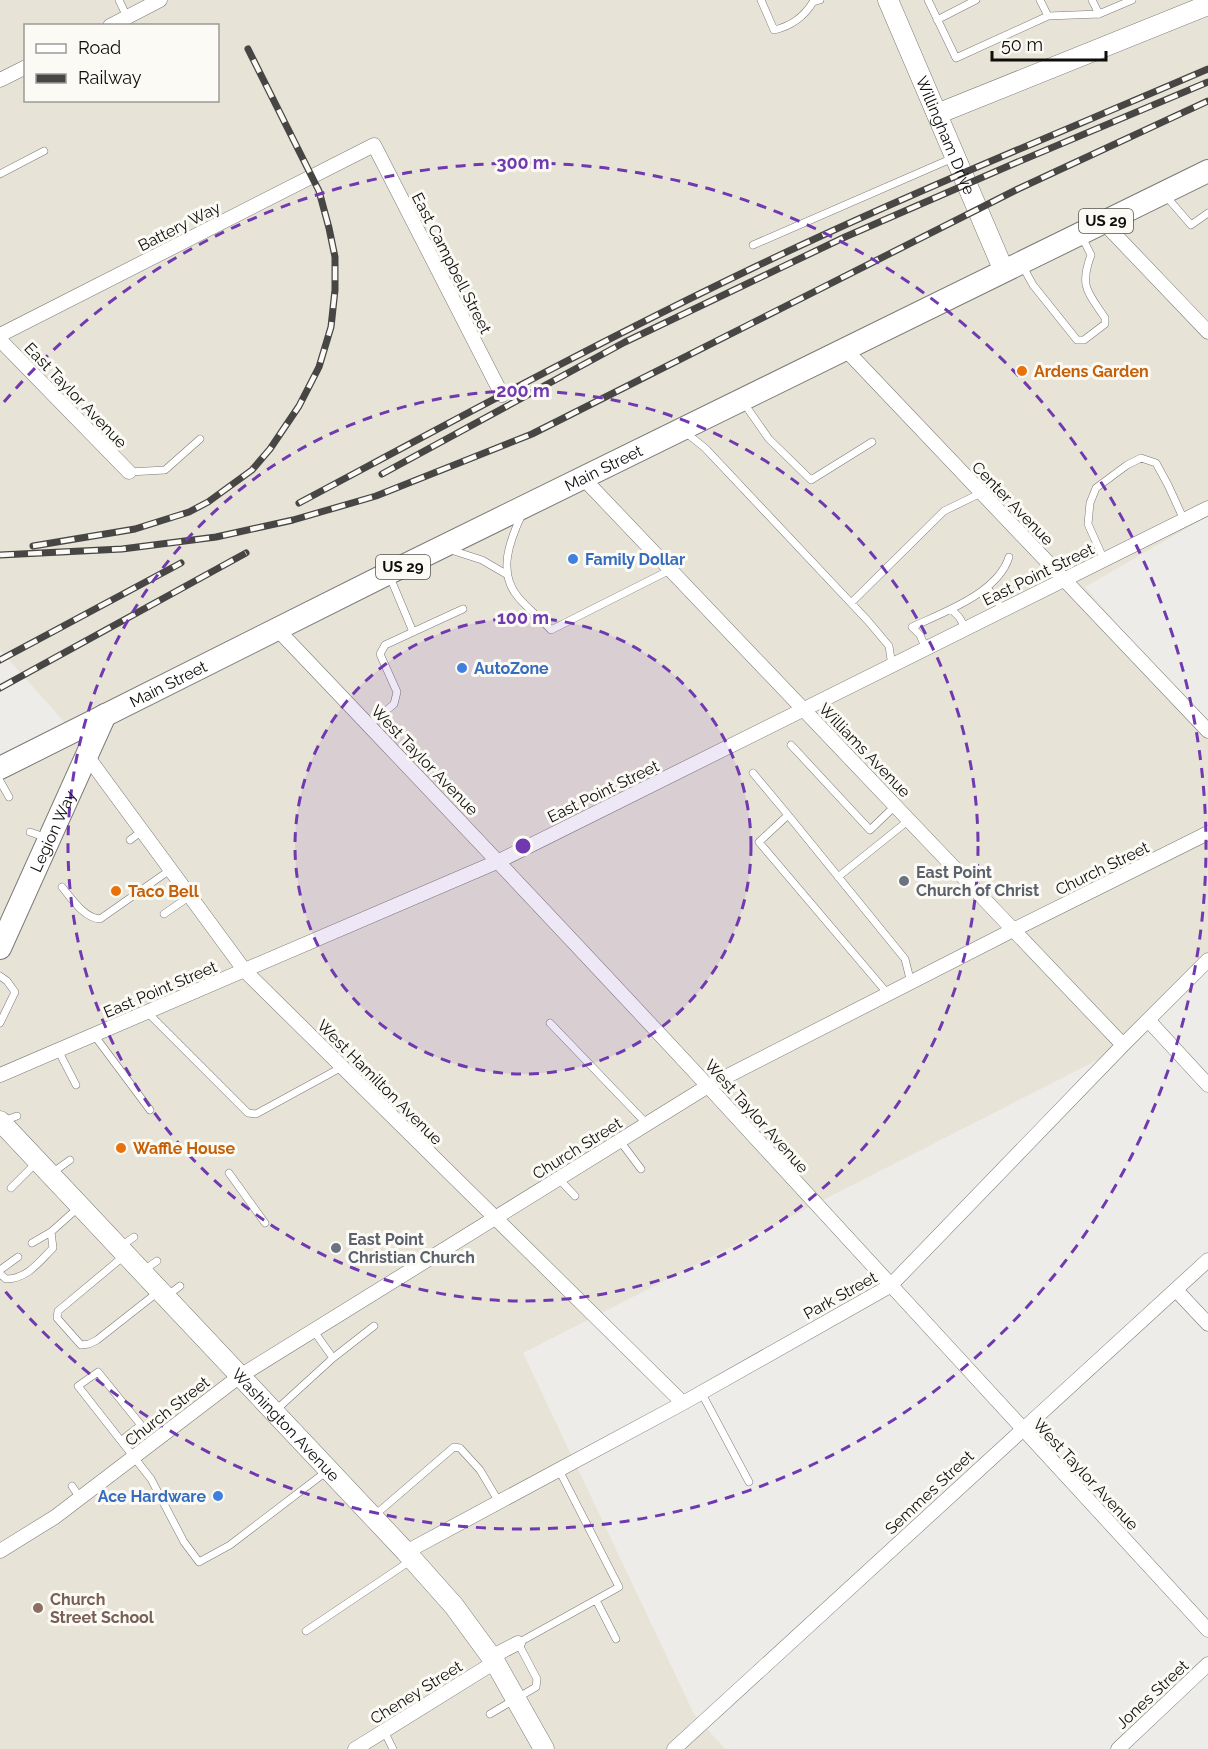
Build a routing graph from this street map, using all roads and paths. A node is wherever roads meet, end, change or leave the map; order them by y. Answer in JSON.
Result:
{"nodes":[{"id":1,"x":119,"y":0,"type":"edge"},
{"id":2,"x":160,"y":0,"type":"edge"},
{"id":3,"x":761,"y":0,"type":"edge"},
{"id":4,"x":928,"y":0,"type":"edge"},
{"id":5,"x":976,"y":0,"type":"edge"},
{"id":6,"x":1040,"y":0,"type":"edge"},
{"id":7,"x":1092,"y":0,"type":"edge"},
{"id":8,"x":1132,"y":0,"type":"edge"},
{"id":9,"x":815,"y":1,"type":"edge"},
{"id":10,"x":892,"y":3,"type":"edge"},
{"id":11,"x":1208,"y":5,"type":"edge"},
{"id":12,"x":1099,"y":14,"type":"junction"},
{"id":13,"x":1048,"y":16,"type":"junction"},
{"id":14,"x":128,"y":17,"type":"junction"},
{"id":15,"x":938,"y":20,"type":"junction"},
{"id":16,"x":114,"y":24,"type":"edge"},
{"id":17,"x":24,"y":68,"type":"edge"},
{"id":18,"x":0,"y":80,"type":"edge"},
{"id":19,"x":937,"y":114,"type":"junction"},
{"id":20,"x":374,"y":145,"type":"joint"},
{"id":21,"x":44,"y":151,"type":"dead end"},
{"id":22,"x":955,"y":157,"type":"junction"},
{"id":23,"x":0,"y":174,"type":"edge"},
{"id":24,"x":1206,"y":175,"type":"edge"},
{"id":25,"x":1164,"y":193,"type":"junction"},
{"id":26,"x":1208,"y":213,"type":"edge"},
{"id":27,"x":1103,"y":222,"type":"junction"},
{"id":28,"x":1081,"y":234,"type":"junction"},
{"id":29,"x":753,"y":245,"type":"dead end"},
{"id":30,"x":1012,"y":267,"type":"junction"},
{"id":31,"x":1208,"y":332,"type":"edge"},
{"id":32,"x":0,"y":335,"type":"edge"},
{"id":33,"x":0,"y":340,"type":"edge"},
{"id":34,"x":845,"y":349,"type":"junction"},
{"id":35,"x":502,"y":395,"type":"dead end"},
{"id":36,"x":741,"y":400,"type":"junction"},
{"id":37,"x":681,"y":429,"type":"junction"},
{"id":38,"x":200,"y":439,"type":"dead end"},
{"id":39,"x":872,"y":442,"type":"dead end"},
{"id":40,"x":129,"y":472,"type":"joint"},
{"id":41,"x":583,"y":478,"type":"junction"},
{"id":42,"x":981,"y":493,"type":"junction"},
{"id":43,"x":528,"y":505,"type":"junction"},
{"id":44,"x":1208,"y":508,"type":"edge"},
{"id":45,"x":1184,"y":520,"type":"junction"},
{"id":46,"x":440,"y":549,"type":"junction"},
{"id":47,"x":1010,"y":557,"type":"dead end"},
{"id":48,"x":1104,"y":560,"type":"junction"},
{"id":49,"x":670,"y":569,"type":"junction"},
{"id":50,"x":389,"y":573,"type":"junction"},
{"id":51,"x":506,"y":574,"type":"junction"},
{"id":52,"x":1064,"y":580,"type":"junction"},
{"id":53,"x":987,"y":588,"type":"junction"},
{"id":54,"x":851,"y":603,"type":"junction"},
{"id":55,"x":463,"y":609,"type":"dead end"},
{"id":56,"x":951,"y":609,"type":"junction"},
{"id":57,"x":1002,"y":611,"type":"junction"},
{"id":58,"x":277,"y":629,"type":"junction"},
{"id":59,"x":966,"y":629,"type":"junction"},
{"id":60,"x":413,"y":632,"type":"junction"},
{"id":61,"x":926,"y":648,"type":"junction"},
{"id":62,"x":892,"y":666,"type":"junction"},
{"id":63,"x":804,"y":710,"type":"junction"},
{"id":64,"x":105,"y":715,"type":"junction"},
{"id":65,"x":369,"y":725,"type":"junction"},
{"id":66,"x":1208,"y":730,"type":"edge"},
{"id":67,"x":792,"y":745,"type":"dead end"},
{"id":68,"x":87,"y":756,"type":"junction"},
{"id":69,"x":0,"y":768,"type":"edge"},
{"id":70,"x":753,"y":773,"type":"dead end"},
{"id":71,"x":0,"y":781,"type":"edge"},
{"id":72,"x":9,"y":797,"type":"dead end"},
{"id":73,"x":895,"y":806,"type":"junction"},
{"id":74,"x":788,"y":815,"type":"junction"},
{"id":75,"x":909,"y":820,"type":"junction"},
{"id":76,"x":142,"y":831,"type":"junction"},
{"id":77,"x":1208,"y":833,"type":"edge"},
{"id":78,"x":130,"y":840,"type":"dead end"},
{"id":79,"x":499,"y":861,"type":"junction"},
{"id":80,"x":170,"y":870,"type":"junction"},
{"id":81,"x":838,"y":877,"type":"junction"},
{"id":82,"x":62,"y":887,"type":"dead end"},
{"id":83,"x":190,"y":896,"type":"junction"},
{"id":84,"x":164,"y":914,"type":"dead end"},
{"id":85,"x":1013,"y":930,"type":"junction"},
{"id":86,"x":0,"y":948,"type":"edge"},
{"id":87,"x":1208,"y":960,"type":"edge"},
{"id":88,"x":245,"y":971,"type":"junction"},
{"id":89,"x":0,"y":976,"type":"edge"},
{"id":90,"x":911,"y":982,"type":"junction"},
{"id":91,"x":888,"y":994,"type":"junction"},
{"id":92,"x":147,"y":1012,"type":"junction"},
{"id":93,"x":1148,"y":1020,"type":"junction"},
{"id":94,"x":0,"y":1023,"type":"edge"},
{"id":95,"x":550,"y":1023,"type":"dead end"},
{"id":96,"x":94,"y":1035,"type":"junction"},
{"id":97,"x":1123,"y":1045,"type":"junction"},
{"id":98,"x":58,"y":1050,"type":"junction"},
{"id":99,"x":342,"y":1067,"type":"junction"},
{"id":100,"x":0,"y":1075,"type":"edge"},
{"id":101,"x":76,"y":1085,"type":"dead end"},
{"id":102,"x":1208,"y":1085,"type":"edge"},
{"id":103,"x":708,"y":1086,"type":"junction"},
{"id":104,"x":150,"y":1110,"type":"dead end"},
{"id":105,"x":6,"y":1120,"type":"edge"},
{"id":106,"x":647,"y":1124,"type":"junction"},
{"id":107,"x":620,"y":1141,"type":"junction"},
{"id":108,"x":70,"y":1160,"type":"dead end"},
{"id":109,"x":44,"y":1168,"type":"junction"},
{"id":110,"x":641,"y":1169,"type":"dead end"},
{"id":111,"x":229,"y":1173,"type":"dead end"},
{"id":112,"x":559,"y":1179,"type":"junction"},
{"id":113,"x":11,"y":1188,"type":"dead end"},
{"id":114,"x":575,"y":1196,"type":"dead end"},
{"id":115,"x":80,"y":1206,"type":"junction"},
{"id":116,"x":494,"y":1218,"type":"junction"},
{"id":117,"x":265,"y":1223,"type":"dead end"},
{"id":118,"x":51,"y":1232,"type":"junction"},
{"id":119,"x":32,"y":1243,"type":"dead end"},
{"id":120,"x":126,"y":1246,"type":"junction"},
{"id":121,"x":18,"y":1257,"type":"dead end"},
{"id":122,"x":1208,"y":1260,"type":"edge"},
{"id":123,"x":0,"y":1272,"type":"edge"},
{"id":124,"x":890,"y":1286,"type":"junction"},
{"id":125,"x":1176,"y":1290,"type":"junction"},
{"id":126,"x":168,"y":1291,"type":"junction"},
{"id":127,"x":1208,"y":1324,"type":"edge"},
{"id":128,"x":374,"y":1326,"type":"dead end"},
{"id":129,"x":313,"y":1330,"type":"junction"},
{"id":130,"x":333,"y":1358,"type":"junction"},
{"id":131,"x":240,"y":1376,"type":"junction"},
{"id":132,"x":702,"y":1392,"type":"junction"},
{"id":133,"x":683,"y":1403,"type":"junction"},
{"id":134,"x":274,"y":1412,"type":"junction"},
{"id":135,"x":1022,"y":1430,"type":"junction"},
{"id":136,"x":122,"y":1440,"type":"junction"},
{"id":137,"x":135,"y":1457,"type":"junction"},
{"id":138,"x":329,"y":1470,"type":"junction"},
{"id":139,"x":559,"y":1470,"type":"junction"},
{"id":140,"x":749,"y":1482,"type":"dead end"},
{"id":141,"x":499,"y":1502,"type":"junction"},
{"id":142,"x":373,"y":1517,"type":"junction"},
{"id":143,"x":0,"y":1551,"type":"edge"},
{"id":144,"x":409,"y":1556,"type":"junction"},
{"id":145,"x":596,"y":1600,"type":"junction"},
{"id":146,"x":1208,"y":1629,"type":"edge"},
{"id":147,"x":306,"y":1631,"type":"dead end"},
{"id":148,"x":616,"y":1639,"type":"dead end"},
{"id":149,"x":518,"y":1643,"type":"junction"},
{"id":150,"x":493,"y":1659,"type":"junction"},
{"id":151,"x":1208,"y":1664,"type":"edge"},
{"id":152,"x":516,"y":1700,"type":"junction"},
{"id":153,"x":490,"y":1714,"type":"dead end"},
{"id":154,"x":384,"y":1731,"type":"junction"},
{"id":155,"x":355,"y":1749,"type":"edge"},
{"id":156,"x":393,"y":1749,"type":"edge"},
{"id":157,"x":544,"y":1749,"type":"edge"},
{"id":158,"x":674,"y":1749,"type":"edge"},
{"id":159,"x":1118,"y":1749,"type":"edge"}],
"edges":[{"from":1,"to":14,"type":"lane"},
{"from":2,"to":14,"type":"street"},
{"from":3,"to":9,"type":"lane"},
{"from":4,"to":15,"type":"lane"},
{"from":5,"to":15,"type":"lane"},
{"from":6,"to":13,"type":"lane"},
{"from":7,"to":12,"type":"lane"},
{"from":8,"to":12,"type":"lane"},
{"from":10,"to":19,"type":"street","name":"Willingham Drive"},
{"from":11,"to":19,"type":"street"},
{"from":12,"to":13,"type":"lane"},
{"from":13,"to":15,"type":"lane"},
{"from":14,"to":16,"type":"street"},
{"from":17,"to":18,"type":"street"},
{"from":19,"to":22,"type":"street","name":"Willingham Drive"},
{"from":20,"to":32,"type":"street","name":"Battery Way"},
{"from":20,"to":35,"type":"street","name":"East Campbell Street"},
{"from":21,"to":23,"type":"lane"},
{"from":22,"to":29,"type":"lane"},
{"from":22,"to":30,"type":"street","name":"Willingham Drive"},
{"from":24,"to":25,"type":"main road","name":"Main Street","number":"US 29"},
{"from":25,"to":26,"type":"lane"},
{"from":25,"to":27,"type":"main road","name":"Main Street","number":"US 29"},
{"from":27,"to":28,"type":"main road","name":"Main Street","number":"US 29"},
{"from":27,"to":31,"type":"street"},
{"from":28,"to":30,"type":"main road","name":"Main Street","number":"US 29"},
{"from":28,"to":30,"type":"lane"},
{"from":30,"to":34,"type":"main road","name":"Main Street","number":"US 29"},
{"from":33,"to":40,"type":"street","name":"East Taylor Avenue"},
{"from":34,"to":36,"type":"main road","name":"Main Street","number":"US 29"},
{"from":34,"to":42,"type":"street","name":"Center Avenue"},
{"from":36,"to":37,"type":"main road","name":"Main Street","number":"US 29"},
{"from":36,"to":39,"type":"lane"},
{"from":37,"to":41,"type":"main road","name":"Main Street","number":"US 29"},
{"from":37,"to":54,"type":"lane"},
{"from":38,"to":40,"type":"lane"},
{"from":41,"to":43,"type":"main road","name":"Main Street","number":"US 29"},
{"from":41,"to":49,"type":"street","name":"Williams Avenue"},
{"from":42,"to":52,"type":"street","name":"Center Avenue"},
{"from":42,"to":54,"type":"lane"},
{"from":43,"to":46,"type":"main road","name":"Main Street","number":"US 29"},
{"from":43,"to":51,"type":"lane"},
{"from":44,"to":45,"type":"street","name":"East Point Street"},
{"from":45,"to":48,"type":"street","name":"East Point Street"},
{"from":45,"to":48,"type":"lane"},
{"from":46,"to":50,"type":"main road","name":"Main Street","number":"US 29"},
{"from":46,"to":51,"type":"lane"},
{"from":47,"to":53,"type":"lane"},
{"from":48,"to":52,"type":"street","name":"East Point Street"},
{"from":49,"to":51,"type":"lane"},
{"from":49,"to":63,"type":"street","name":"Williams Avenue"},
{"from":50,"to":58,"type":"main road","name":"Main Street","number":"US 29"},
{"from":50,"to":60,"type":"lane"},
{"from":52,"to":57,"type":"street","name":"East Point Street"},
{"from":52,"to":66,"type":"street","name":"Center Avenue"},
{"from":53,"to":56,"type":"lane"},
{"from":53,"to":57,"type":"lane"},
{"from":54,"to":62,"type":"lane"},
{"from":55,"to":60,"type":"lane"},
{"from":56,"to":59,"type":"lane"},
{"from":56,"to":61,"type":"lane"},
{"from":57,"to":59,"type":"street","name":"East Point Street"},
{"from":58,"to":64,"type":"main road","name":"Main Street","number":"US 29"},
{"from":58,"to":65,"type":"street","name":"West Taylor Avenue"},
{"from":59,"to":61,"type":"street","name":"East Point Street"},
{"from":60,"to":65,"type":"lane"},
{"from":61,"to":62,"type":"street","name":"East Point Street"},
{"from":62,"to":63,"type":"street","name":"East Point Street"},
{"from":63,"to":73,"type":"street","name":"Williams Avenue"},
{"from":63,"to":79,"type":"street","name":"East Point Street"},
{"from":64,"to":68,"type":"main road","name":"Legion Way"},
{"from":64,"to":69,"type":"main road","name":"Main Street","number":"US 29"},
{"from":65,"to":79,"type":"street","name":"West Taylor Avenue"},
{"from":67,"to":73,"type":"lane"},
{"from":68,"to":76,"type":"street","name":"West Hamilton Avenue"},
{"from":68,"to":86,"type":"main road","name":"Legion Way"},
{"from":70,"to":74,"type":"lane"},
{"from":71,"to":72,"type":"lane"},
{"from":73,"to":75,"type":"street","name":"Williams Avenue"},
{"from":74,"to":81,"type":"lane"},
{"from":74,"to":91,"type":"lane"},
{"from":75,"to":81,"type":"lane"},
{"from":75,"to":85,"type":"street","name":"Williams Avenue"},
{"from":76,"to":78,"type":"lane"},
{"from":76,"to":80,"type":"street","name":"West Hamilton Avenue"},
{"from":77,"to":85,"type":"street","name":"Church Street"},
{"from":79,"to":88,"type":"street","name":"East Point Street"},
{"from":79,"to":103,"type":"street","name":"West Taylor Avenue"},
{"from":80,"to":82,"type":"lane"},
{"from":80,"to":83,"type":"street","name":"West Hamilton Avenue"},
{"from":81,"to":90,"type":"lane"},
{"from":83,"to":84,"type":"lane"},
{"from":83,"to":88,"type":"street","name":"West Hamilton Avenue"},
{"from":85,"to":90,"type":"street","name":"Church Street"},
{"from":85,"to":97,"type":"street","name":"Williams Avenue"},
{"from":87,"to":93,"type":"street","name":"Park Street"},
{"from":88,"to":92,"type":"street","name":"East Point Street"},
{"from":88,"to":99,"type":"street","name":"West Hamilton Avenue"},
{"from":89,"to":94,"type":"lane"},
{"from":90,"to":91,"type":"street","name":"Church Street"},
{"from":91,"to":103,"type":"street","name":"Church Street"},
{"from":92,"to":96,"type":"street","name":"East Point Street"},
{"from":92,"to":99,"type":"lane"},
{"from":93,"to":97,"type":"street","name":"Park Street"},
{"from":93,"to":102,"type":"street"},
{"from":95,"to":106,"type":"lane"},
{"from":96,"to":98,"type":"street","name":"East Point Street"},
{"from":96,"to":104,"type":"lane"},
{"from":97,"to":124,"type":"street","name":"Park Street"},
{"from":98,"to":100,"type":"street","name":"East Point Street"},
{"from":98,"to":101,"type":"lane"},
{"from":99,"to":116,"type":"street","name":"West Hamilton Avenue"},
{"from":103,"to":106,"type":"street","name":"Church Street"},
{"from":103,"to":124,"type":"street","name":"West Taylor Avenue"},
{"from":105,"to":109,"type":"street","name":"Washington Avenue"},
{"from":106,"to":107,"type":"street","name":"Church Street"},
{"from":107,"to":110,"type":"lane"},
{"from":107,"to":112,"type":"street","name":"Church Street"},
{"from":108,"to":109,"type":"lane"},
{"from":109,"to":113,"type":"lane"},
{"from":109,"to":115,"type":"street","name":"Washington Avenue"},
{"from":111,"to":117,"type":"lane"},
{"from":112,"to":114,"type":"lane"},
{"from":112,"to":116,"type":"street","name":"Church Street"},
{"from":115,"to":118,"type":"lane"},
{"from":115,"to":120,"type":"street","name":"Washington Avenue"},
{"from":116,"to":129,"type":"street","name":"Church Street"},
{"from":116,"to":133,"type":"street","name":"West Hamilton Avenue"},
{"from":118,"to":119,"type":"lane"},
{"from":118,"to":123,"type":"lane"},
{"from":120,"to":126,"type":"street","name":"Washington Avenue"},
{"from":120,"to":126,"type":"lane"},
{"from":121,"to":123,"type":"lane"},
{"from":122,"to":125,"type":"street","name":"Semmes Street"},
{"from":124,"to":132,"type":"street","name":"Park Street"},
{"from":124,"to":135,"type":"street","name":"West Taylor Avenue"},
{"from":125,"to":127,"type":"street"},
{"from":125,"to":135,"type":"street","name":"Semmes Street"},
{"from":126,"to":131,"type":"street","name":"Washington Avenue"},
{"from":128,"to":130,"type":"lane"},
{"from":129,"to":130,"type":"lane"},
{"from":129,"to":131,"type":"street","name":"Church Street"},
{"from":130,"to":134,"type":"lane"},
{"from":131,"to":134,"type":"street","name":"Washington Avenue"},
{"from":131,"to":137,"type":"street","name":"Church Street"},
{"from":132,"to":133,"type":"street","name":"Park Street"},
{"from":132,"to":140,"type":"lane"},
{"from":133,"to":139,"type":"street","name":"Park Street"},
{"from":134,"to":138,"type":"street","name":"Washington Avenue"},
{"from":135,"to":146,"type":"street","name":"West Taylor Avenue"},
{"from":135,"to":158,"type":"street","name":"Semmes Street"},
{"from":136,"to":136,"type":"lane"},
{"from":136,"to":137,"type":"lane"},
{"from":137,"to":138,"type":"lane"},
{"from":137,"to":143,"type":"street","name":"Church Street"},
{"from":138,"to":142,"type":"street","name":"Washington Avenue"},
{"from":139,"to":141,"type":"street","name":"Park Street"},
{"from":139,"to":145,"type":"lane"},
{"from":141,"to":142,"type":"lane"},
{"from":141,"to":144,"type":"street","name":"Park Street"},
{"from":142,"to":144,"type":"street","name":"Washington Avenue"},
{"from":144,"to":147,"type":"lane"},
{"from":144,"to":150,"type":"street","name":"Washington Avenue"},
{"from":145,"to":148,"type":"lane"},
{"from":145,"to":149,"type":"lane"},
{"from":149,"to":150,"type":"street","name":"Cheney Street"},
{"from":149,"to":152,"type":"lane"},
{"from":150,"to":152,"type":"street","name":"Washington Avenue"},
{"from":150,"to":154,"type":"street","name":"Cheney Street"},
{"from":151,"to":159,"type":"street","name":"Jones Street"},
{"from":152,"to":153,"type":"lane"},
{"from":152,"to":157,"type":"street","name":"Washington Avenue"},
{"from":154,"to":155,"type":"street","name":"Cheney Street"},
{"from":154,"to":156,"type":"lane"}]}
